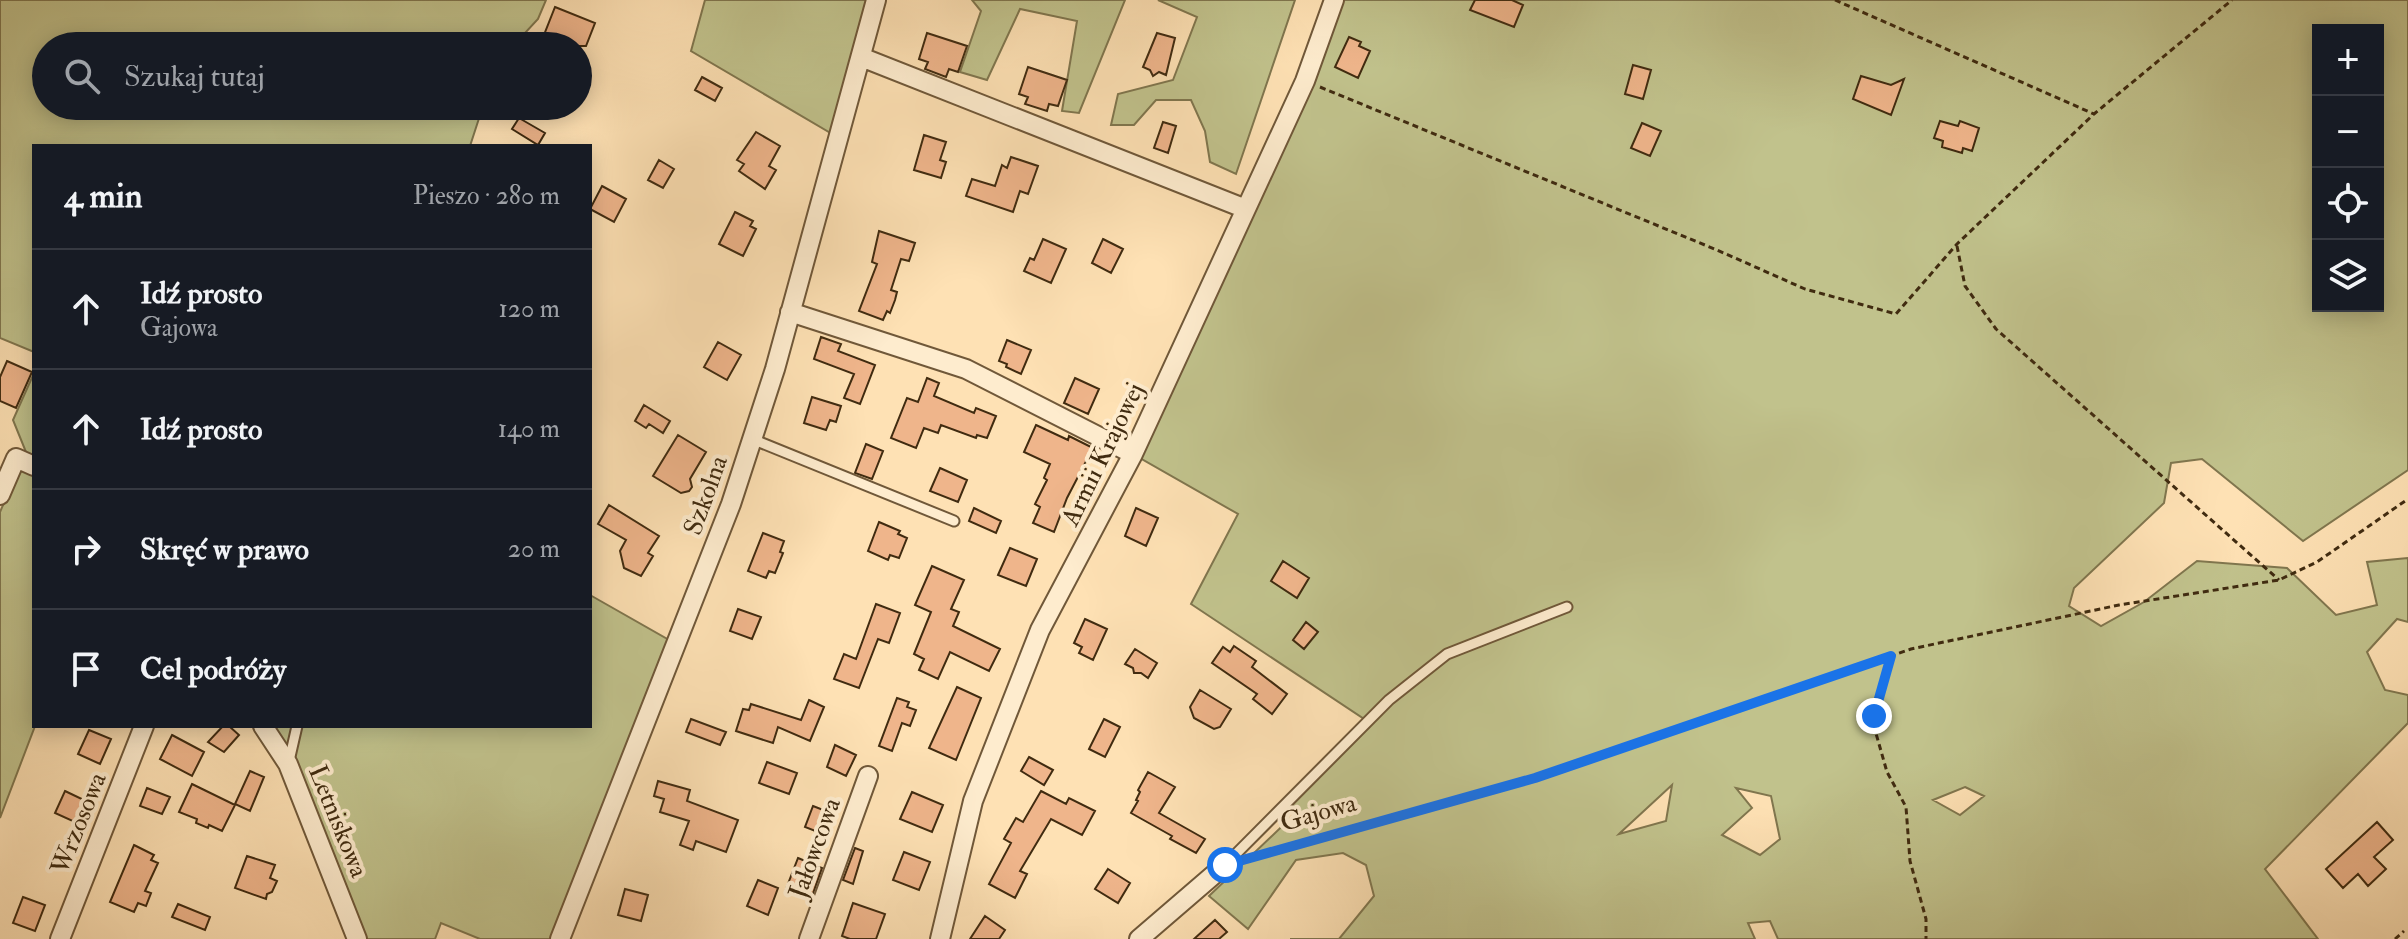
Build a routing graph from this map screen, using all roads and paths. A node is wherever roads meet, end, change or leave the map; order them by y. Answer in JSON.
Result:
{"nodes":[{"id":1,"x":876,"y":0,"type":"edge"},
{"id":2,"x":1334,"y":0,"type":"edge"},
{"id":3,"x":1835,"y":0,"type":"edge"},
{"id":4,"x":2232,"y":0,"type":"edge"},
{"id":5,"x":861,"y":57,"type":"junction"},
{"id":6,"x":1305,"y":81,"type":"junction"},
{"id":7,"x":2094,"y":114,"type":"junction"},
{"id":8,"x":1246,"y":209,"type":"junction"},
{"id":9,"x":1957,"y":244,"type":"junction"},
{"id":10,"x":790,"y":312,"type":"junction"},
{"id":11,"x":752,"y":439,"type":"junction"},
{"id":12,"x":1133,"y":454,"type":"junction"},
{"id":13,"x":32,"y":465,"type":"edge"},
{"id":14,"x":0,"y":495,"type":"edge"},
{"id":15,"x":2408,"y":499,"type":"edge"},
{"id":16,"x":954,"y":521,"type":"dead end"},
{"id":17,"x":2279,"y":580,"type":"junction"},
{"id":18,"x":1567,"y":607,"type":"dead end"},
{"id":19,"x":1891,"y":656,"type":"junction"},
{"id":20,"x":143,"y":728,"type":"edge"},
{"id":21,"x":264,"y":728,"type":"edge"},
{"id":22,"x":297,"y":728,"type":"edge"},
{"id":23,"x":288,"y":764,"type":"junction"},
{"id":24,"x":868,"y":776,"type":"dead end"},
{"id":25,"x":1225,"y":865,"type":"junction"},
{"id":26,"x":2404,"y":931,"type":"dead end"},
{"id":27,"x":60,"y":939,"type":"edge"},
{"id":28,"x":357,"y":939,"type":"edge"},
{"id":29,"x":560,"y":939,"type":"edge"},
{"id":30,"x":809,"y":939,"type":"edge"},
{"id":31,"x":940,"y":939,"type":"edge"},
{"id":32,"x":1139,"y":939,"type":"edge"},
{"id":33,"x":1926,"y":939,"type":"edge"},
{"id":34,"x":2395,"y":939,"type":"edge"}],
"edges":[{"from":1,"to":5,"type":"street","name":"Szkolna"},
{"from":2,"to":6,"type":"street","name":"Armii Krajowej"},
{"from":3,"to":7,"type":"path"},
{"from":4,"to":7,"type":"path"},
{"from":5,"to":8,"type":"street"},
{"from":5,"to":10,"type":"street","name":"Szkolna"},
{"from":6,"to":8,"type":"street","name":"Armii Krajowej"},
{"from":6,"to":9,"type":"path"},
{"from":7,"to":9,"type":"path"},
{"from":8,"to":12,"type":"street","name":"Armii Krajowej"},
{"from":9,"to":17,"type":"path"},
{"from":10,"to":11,"type":"street","name":"Szkolna"},
{"from":10,"to":12,"type":"street"},
{"from":11,"to":16,"type":"lane"},
{"from":11,"to":29,"type":"street","name":"Szkolna"},
{"from":12,"to":31,"type":"street","name":"Armii Krajowej"},
{"from":13,"to":14,"type":"street"},
{"from":15,"to":17,"type":"path","name":"Gajowa"},
{"from":17,"to":19,"type":"path","name":"Gajowa"},
{"from":18,"to":25,"type":"lane"},
{"from":19,"to":25,"type":"path","name":"Gajowa"},
{"from":19,"to":33,"type":"path"},
{"from":20,"to":27,"type":"street","name":"Wrzosowa"},
{"from":21,"to":23,"type":"street","name":"Letniskowa"},
{"from":22,"to":23,"type":"lane"},
{"from":23,"to":28,"type":"street","name":"Letniskowa"},
{"from":24,"to":30,"type":"street","name":"Jałowcowa"},
{"from":25,"to":32,"type":"street"},
{"from":26,"to":34,"type":"path"}]}
